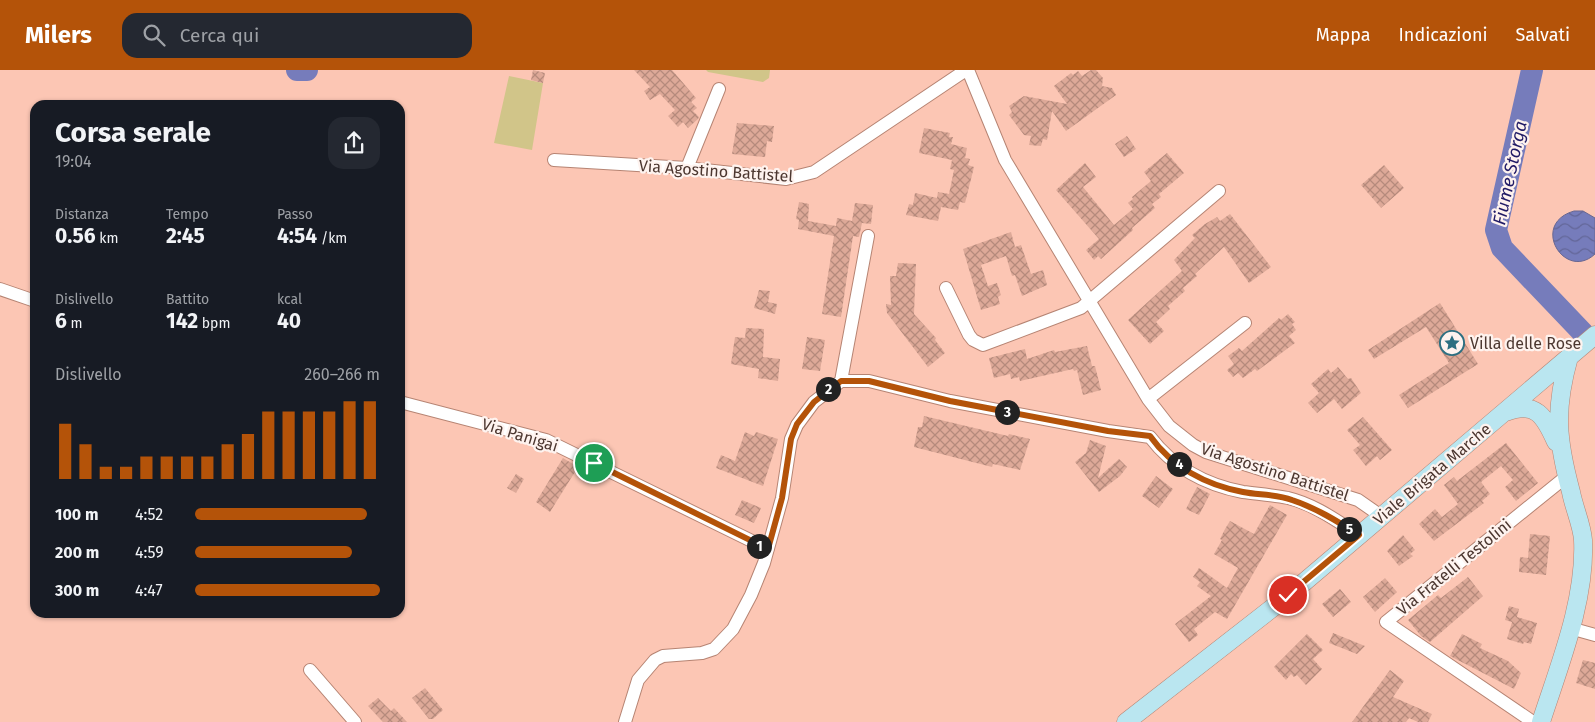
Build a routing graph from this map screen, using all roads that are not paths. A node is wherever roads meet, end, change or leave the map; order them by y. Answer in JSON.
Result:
{"nodes":[{"id":1,"x":967,"y":70,"type":"edge"},
{"id":2,"x":719,"y":89,"type":"dead end"},
{"id":3,"x":554,"y":160,"type":"dead end"},
{"id":4,"x":687,"y":168,"type":"junction"},
{"id":5,"x":1219,"y":191,"type":"dead end"},
{"id":6,"x":868,"y":236,"type":"dead end"},
{"id":7,"x":946,"y":288,"type":"dead end"},
{"id":8,"x":0,"y":289,"type":"edge"},
{"id":9,"x":30,"y":299,"type":"edge"},
{"id":10,"x":1089,"y":300,"type":"junction"},
{"id":11,"x":1246,"y":323,"type":"dead end"},
{"id":12,"x":1595,"y":335,"type":"edge"},
{"id":13,"x":1569,"y":357,"type":"junction"},
{"id":14,"x":841,"y":381,"type":"junction"},
{"id":15,"x":1541,"y":382,"type":"junction"},
{"id":16,"x":1559,"y":396,"type":"junction"},
{"id":17,"x":1148,"y":399,"type":"junction"},
{"id":18,"x":405,"y":403,"type":"edge"},
{"id":19,"x":1506,"y":412,"type":"junction"},
{"id":20,"x":1169,"y":426,"type":"junction"},
{"id":21,"x":1550,"y":427,"type":"junction"},
{"id":22,"x":1150,"y":436,"type":"junction"},
{"id":23,"x":1562,"y":454,"type":"junction"},
{"id":24,"x":1567,"y":476,"type":"junction"},
{"id":25,"x":1381,"y":516,"type":"junction"},
{"id":26,"x":1359,"y":535,"type":"junction"},
{"id":27,"x":768,"y":549,"type":"junction"},
{"id":28,"x":1570,"y":628,"type":"junction"},
{"id":29,"x":1595,"y":634,"type":"edge"},
{"id":30,"x":310,"y":670,"type":"dead end"},
{"id":31,"x":355,"y":722,"type":"edge"},
{"id":32,"x":625,"y":722,"type":"edge"},
{"id":33,"x":1126,"y":722,"type":"edge"},
{"id":34,"x":1533,"y":722,"type":"edge"},
{"id":35,"x":1541,"y":722,"type":"edge"}],
"edges":[{"from":1,"to":4,"type":"street","name":"Via Agostino Battistel"},
{"from":1,"to":10,"type":"street","name":"Via Agostino Battistel"},
{"from":2,"to":4,"type":"street"},
{"from":3,"to":4,"type":"street","name":"Via Agostino Battistel"},
{"from":5,"to":10,"type":"street"},
{"from":6,"to":14,"type":"street"},
{"from":7,"to":10,"type":"street"},
{"from":8,"to":9,"type":"street"},
{"from":10,"to":17,"type":"street","name":"Via Agostino Battistel"},
{"from":11,"to":17,"type":"street"},
{"from":12,"to":13,"type":"street","name":"Viale Brigata Marche"},
{"from":13,"to":15,"type":"street","name":"Viale Brigata Marche"},
{"from":13,"to":16,"type":"street"},
{"from":14,"to":22,"type":"street"},
{"from":14,"to":27,"type":"street"},
{"from":15,"to":16,"type":"street"},
{"from":15,"to":19,"type":"street","name":"Viale Brigata Marche"},
{"from":15,"to":21,"type":"street"},
{"from":16,"to":23,"type":"street"},
{"from":17,"to":20,"type":"street","name":"Via Agostino Battistel"},
{"from":18,"to":27,"type":"street","name":"Via Panigai"},
{"from":19,"to":21,"type":"street"},
{"from":19,"to":25,"type":"street","name":"Viale Brigata Marche"},
{"from":20,"to":22,"type":"street"},
{"from":20,"to":25,"type":"street","name":"Via Agostino Battistel"},
{"from":21,"to":23,"type":"street"},
{"from":22,"to":26,"type":"street"},
{"from":23,"to":24,"type":"street"},
{"from":24,"to":28,"type":"street"},
{"from":24,"to":34,"type":"street","name":"Via Fratelli Testolini"},
{"from":25,"to":26,"type":"street","name":"Viale Brigata Marche"},
{"from":26,"to":33,"type":"street","name":"Viale Brigata Marche"},
{"from":27,"to":32,"type":"street"},
{"from":28,"to":29,"type":"street"},
{"from":28,"to":35,"type":"street"},
{"from":30,"to":31,"type":"street"}]}
